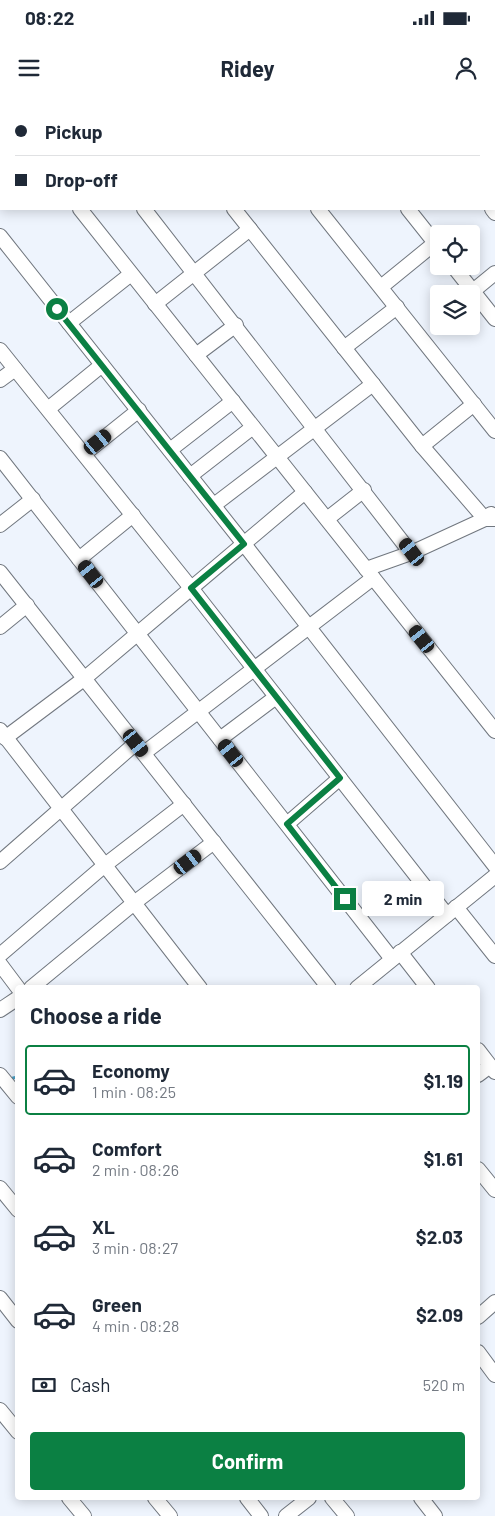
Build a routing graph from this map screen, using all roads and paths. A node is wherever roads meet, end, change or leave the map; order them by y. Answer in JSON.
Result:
{"nodes":[{"id":1,"x":81,"y":210,"type":"edge"},
{"id":2,"x":145,"y":210,"type":"edge"},
{"id":3,"x":235,"y":210,"type":"edge"},
{"id":4,"x":319,"y":210,"type":"edge"},
{"id":5,"x":409,"y":210,"type":"edge"},
{"id":6,"x":250,"y":229,"type":"junction"},
{"id":7,"x":0,"y":236,"type":"edge"},
{"id":8,"x":430,"y":236,"type":"edge"},
{"id":9,"x":430,"y":250,"type":"edge"},
{"id":10,"x":194,"y":272,"type":"junction"},
{"id":11,"x":495,"y":273,"type":"edge"},
{"id":12,"x":131,"y":274,"type":"junction"},
{"id":13,"x":460,"y":275,"type":"edge"},
{"id":14,"x":468,"y":285,"type":"edge"},
{"id":15,"x":480,"y":285,"type":"edge"},
{"id":16,"x":381,"y":287,"type":"junction"},
{"id":17,"x":480,"y":300,"type":"edge"},
{"id":18,"x":155,"y":304,"type":"junction"},
{"id":19,"x":397,"y":308,"type":"junction"},
{"id":20,"x":495,"y":320,"type":"edge"},
{"id":21,"x":69,"y":323,"type":"junction"},
{"id":22,"x":236,"y":325,"type":"junction"},
{"id":23,"x":344,"y":348,"type":"junction"},
{"id":24,"x":0,"y":350,"type":"edge"},
{"id":25,"x":196,"y":354,"type":"junction"},
{"id":26,"x":102,"y":365,"type":"junction"},
{"id":27,"x":15,"y":368,"type":"junction"},
{"id":28,"x":0,"y":380,"type":"edge"},
{"id":29,"x":373,"y":384,"type":"junction"},
{"id":30,"x":233,"y":401,"type":"junction"},
{"id":31,"x":474,"y":404,"type":"junction"},
{"id":32,"x":48,"y":409,"type":"junction"},
{"id":33,"x":138,"y":410,"type":"junction"},
{"id":34,"x":253,"y":427,"type":"junction"},
{"id":35,"x":317,"y":429,"type":"junction"},
{"id":36,"x":495,"y":431,"type":"edge"},
{"id":37,"x":422,"y":446,"type":"junction"},
{"id":38,"x":170,"y":450,"type":"junction"},
{"id":39,"x":84,"y":454,"type":"junction"},
{"id":40,"x":278,"y":457,"type":"junction"},
{"id":41,"x":0,"y":458,"type":"edge"},
{"id":42,"x":190,"y":476,"type":"junction"},
{"id":43,"x":364,"y":490,"type":"junction"},
{"id":44,"x":305,"y":492,"type":"junction"},
{"id":45,"x":33,"y":499,"type":"junction"},
{"id":46,"x":214,"y":505,"type":"junction"},
{"id":47,"x":133,"y":515,"type":"junction"},
{"id":48,"x":492,"y":516,"type":"edge"},
{"id":49,"x":327,"y":519,"type":"junction"},
{"id":50,"x":0,"y":525,"type":"edge"},
{"id":51,"x":244,"y":544,"type":"junction"},
{"id":52,"x":412,"y":552,"type":"junction"},
{"id":53,"x":79,"y":559,"type":"junction"},
{"id":54,"x":0,"y":572,"type":"edge"},
{"id":55,"x":370,"y":573,"type":"junction"},
{"id":56,"x":191,"y":588,"type":"junction"},
{"id":57,"x":27,"y":605,"type":"junction"},
{"id":58,"x":0,"y":627,"type":"edge"},
{"id":59,"x":309,"y":628,"type":"junction"},
{"id":60,"x":138,"y":634,"type":"junction"},
{"id":61,"x":254,"y":669,"type":"junction"},
{"id":62,"x":84,"y":678,"type":"junction"},
{"id":63,"x":276,"y":696,"type":"junction"},
{"id":64,"x":198,"y":711,"type":"junction"},
{"id":65,"x":495,"y":731,"type":"edge"},
{"id":66,"x":3,"y":734,"type":"edge"},
{"id":67,"x":220,"y":739,"type":"junction"},
{"id":68,"x":140,"y":748,"type":"junction"},
{"id":69,"x":340,"y":778,"type":"junction"},
{"id":70,"x":184,"y":804,"type":"junction"},
{"id":71,"x":61,"y":807,"type":"junction"},
{"id":72,"x":287,"y":824,"type":"junction"},
{"id":73,"x":214,"y":842,"type":"junction"},
{"id":74,"x":0,"y":862,"type":"edge"},
{"id":75,"x":105,"y":865,"type":"junction"},
{"id":76,"x":495,"y":866,"type":"edge"},
{"id":77,"x":495,"y":876,"type":"edge"},
{"id":78,"x":134,"y":903,"type":"junction"},
{"id":79,"x":452,"y":911,"type":"junction"},
{"id":80,"x":0,"y":955,"type":"edge"},
{"id":81,"x":396,"y":956,"type":"junction"},
{"id":82,"x":495,"y":956,"type":"edge"},
{"id":83,"x":0,"y":964,"type":"edge"},
{"id":84,"x":16,"y":985,"type":"edge"},
{"id":85,"x":35,"y":985,"type":"edge"},
{"id":86,"x":198,"y":985,"type":"edge"},
{"id":87,"x":327,"y":985,"type":"edge"},
{"id":88,"x":361,"y":985,"type":"edge"},
{"id":89,"x":425,"y":985,"type":"edge"},
{"id":90,"x":15,"y":1000,"type":"edge"},
{"id":91,"x":0,"y":1010,"type":"edge"},
{"id":92,"x":488,"y":1059,"type":"edge"},
{"id":93,"x":480,"y":1072,"type":"edge"},
{"id":94,"x":0,"y":1075,"type":"edge"},
{"id":95,"x":15,"y":1093,"type":"edge"},
{"id":96,"x":480,"y":1171,"type":"edge"},
{"id":97,"x":0,"y":1188,"type":"edge"},
{"id":98,"x":495,"y":1190,"type":"edge"},
{"id":99,"x":15,"y":1206,"type":"edge"},
{"id":100,"x":0,"y":1298,"type":"edge"},
{"id":101,"x":495,"y":1302,"type":"edge"},
{"id":102,"x":480,"y":1314,"type":"edge"},
{"id":103,"x":15,"y":1317,"type":"edge"},
{"id":104,"x":480,"y":1355,"type":"edge"},
{"id":105,"x":495,"y":1374,"type":"edge"},
{"id":106,"x":0,"y":1410,"type":"edge"},
{"id":107,"x":15,"y":1428,"type":"edge"},
{"id":108,"x":71,"y":1500,"type":"edge"},
{"id":109,"x":157,"y":1500,"type":"edge"},
{"id":110,"x":249,"y":1500,"type":"edge"},
{"id":111,"x":306,"y":1500,"type":"edge"},
{"id":112,"x":334,"y":1500,"type":"edge"},
{"id":113,"x":422,"y":1500,"type":"edge"},
{"id":114,"x":84,"y":1516,"type":"edge"},
{"id":115,"x":170,"y":1516,"type":"edge"},
{"id":116,"x":261,"y":1516,"type":"edge"},
{"id":117,"x":286,"y":1516,"type":"edge"},
{"id":118,"x":347,"y":1516,"type":"edge"},
{"id":119,"x":435,"y":1516,"type":"edge"}],
"edges":[{"from":1,"to":12,"type":"street"},
{"from":2,"to":10,"type":"street"},
{"from":3,"to":6,"type":"street"},
{"from":4,"to":16,"type":"street"},
{"from":5,"to":8,"type":"street"},
{"from":6,"to":10,"type":"street"},
{"from":6,"to":23,"type":"street"},
{"from":7,"to":21,"type":"street"},
{"from":9,"to":16,"type":"street"},
{"from":10,"to":18,"type":"street"},
{"from":10,"to":22,"type":"street"},
{"from":11,"to":15,"type":"street"},
{"from":12,"to":18,"type":"street"},
{"from":12,"to":21,"type":"street"},
{"from":13,"to":14,"type":"street"},
{"from":16,"to":19,"type":"street"},
{"from":17,"to":20,"type":"street"},
{"from":18,"to":25,"type":"street"},
{"from":19,"to":23,"type":"street"},
{"from":19,"to":31,"type":"street"},
{"from":21,"to":26,"type":"street"},
{"from":22,"to":25,"type":"street"},
{"from":22,"to":35,"type":"street"},
{"from":23,"to":29,"type":"street"},
{"from":24,"to":27,"type":"street"},
{"from":25,"to":30,"type":"street"},
{"from":26,"to":32,"type":"street"},
{"from":26,"to":33,"type":"street"},
{"from":27,"to":28,"type":"street"},
{"from":27,"to":32,"type":"street"},
{"from":29,"to":35,"type":"street"},
{"from":29,"to":37,"type":"street"},
{"from":30,"to":34,"type":"street"},
{"from":30,"to":38,"type":"street"},
{"from":31,"to":36,"type":"street"},
{"from":31,"to":37,"type":"street"},
{"from":32,"to":39,"type":"street"},
{"from":33,"to":38,"type":"street"},
{"from":33,"to":39,"type":"street"},
{"from":34,"to":40,"type":"street"},
{"from":34,"to":42,"type":"street"},
{"from":35,"to":40,"type":"street"},
{"from":35,"to":43,"type":"street"},
{"from":37,"to":48,"type":"street"},
{"from":38,"to":42,"type":"street"},
{"from":39,"to":47,"type":"street"},
{"from":40,"to":44,"type":"street"},
{"from":40,"to":46,"type":"street"},
{"from":41,"to":45,"type":"street"},
{"from":42,"to":46,"type":"street"},
{"from":43,"to":49,"type":"street"},
{"from":43,"to":52,"type":"street"},
{"from":44,"to":49,"type":"street"},
{"from":44,"to":51,"type":"street"},
{"from":45,"to":50,"type":"street"},
{"from":45,"to":53,"type":"street"},
{"from":46,"to":51,"type":"street"},
{"from":47,"to":53,"type":"street"},
{"from":47,"to":56,"type":"street"},
{"from":48,"to":52,"type":"street"},
{"from":49,"to":55,"type":"street"},
{"from":51,"to":56,"type":"street"},
{"from":51,"to":59,"type":"street"},
{"from":52,"to":55,"type":"street"},
{"from":53,"to":60,"type":"street"},
{"from":54,"to":57,"type":"street"},
{"from":55,"to":59,"type":"street"},
{"from":55,"to":65,"type":"street"},
{"from":56,"to":60,"type":"street"},
{"from":56,"to":61,"type":"street"},
{"from":57,"to":58,"type":"street"},
{"from":57,"to":62,"type":"street"},
{"from":59,"to":61,"type":"street"},
{"from":59,"to":76,"type":"street"},
{"from":60,"to":62,"type":"street"},
{"from":60,"to":64,"type":"street"},
{"from":61,"to":63,"type":"street"},
{"from":61,"to":64,"type":"street"},
{"from":62,"to":66,"type":"street"},
{"from":62,"to":68,"type":"street"},
{"from":63,"to":67,"type":"street"},
{"from":63,"to":69,"type":"street"},
{"from":64,"to":67,"type":"street"},
{"from":64,"to":68,"type":"street"},
{"from":66,"to":71,"type":"street"},
{"from":67,"to":72,"type":"street"},
{"from":68,"to":70,"type":"street"},
{"from":68,"to":71,"type":"street"},
{"from":69,"to":72,"type":"street"},
{"from":69,"to":79,"type":"street"},
{"from":70,"to":73,"type":"street"},
{"from":70,"to":75,"type":"street"},
{"from":71,"to":74,"type":"street"},
{"from":71,"to":75,"type":"street"},
{"from":72,"to":81,"type":"street"},
{"from":73,"to":78,"type":"street"},
{"from":73,"to":87,"type":"street"},
{"from":75,"to":78,"type":"street"},
{"from":75,"to":80,"type":"street"},
{"from":77,"to":79,"type":"street"},
{"from":78,"to":85,"type":"street"},
{"from":78,"to":86,"type":"street"},
{"from":79,"to":81,"type":"street"},
{"from":79,"to":82,"type":"street"},
{"from":81,"to":88,"type":"street"},
{"from":81,"to":89,"type":"street"},
{"from":83,"to":84,"type":"street"},
{"from":90,"to":91,"type":"street"},
{"from":92,"to":93,"type":"street"},
{"from":94,"to":95,"type":"street"},
{"from":96,"to":98,"type":"street"},
{"from":97,"to":99,"type":"street"},
{"from":100,"to":103,"type":"street"},
{"from":101,"to":102,"type":"street"},
{"from":104,"to":105,"type":"street"},
{"from":106,"to":107,"type":"street"},
{"from":108,"to":114,"type":"street"},
{"from":109,"to":115,"type":"street"},
{"from":110,"to":116,"type":"street"},
{"from":111,"to":117,"type":"street"},
{"from":112,"to":118,"type":"street"},
{"from":113,"to":119,"type":"street"}]}
